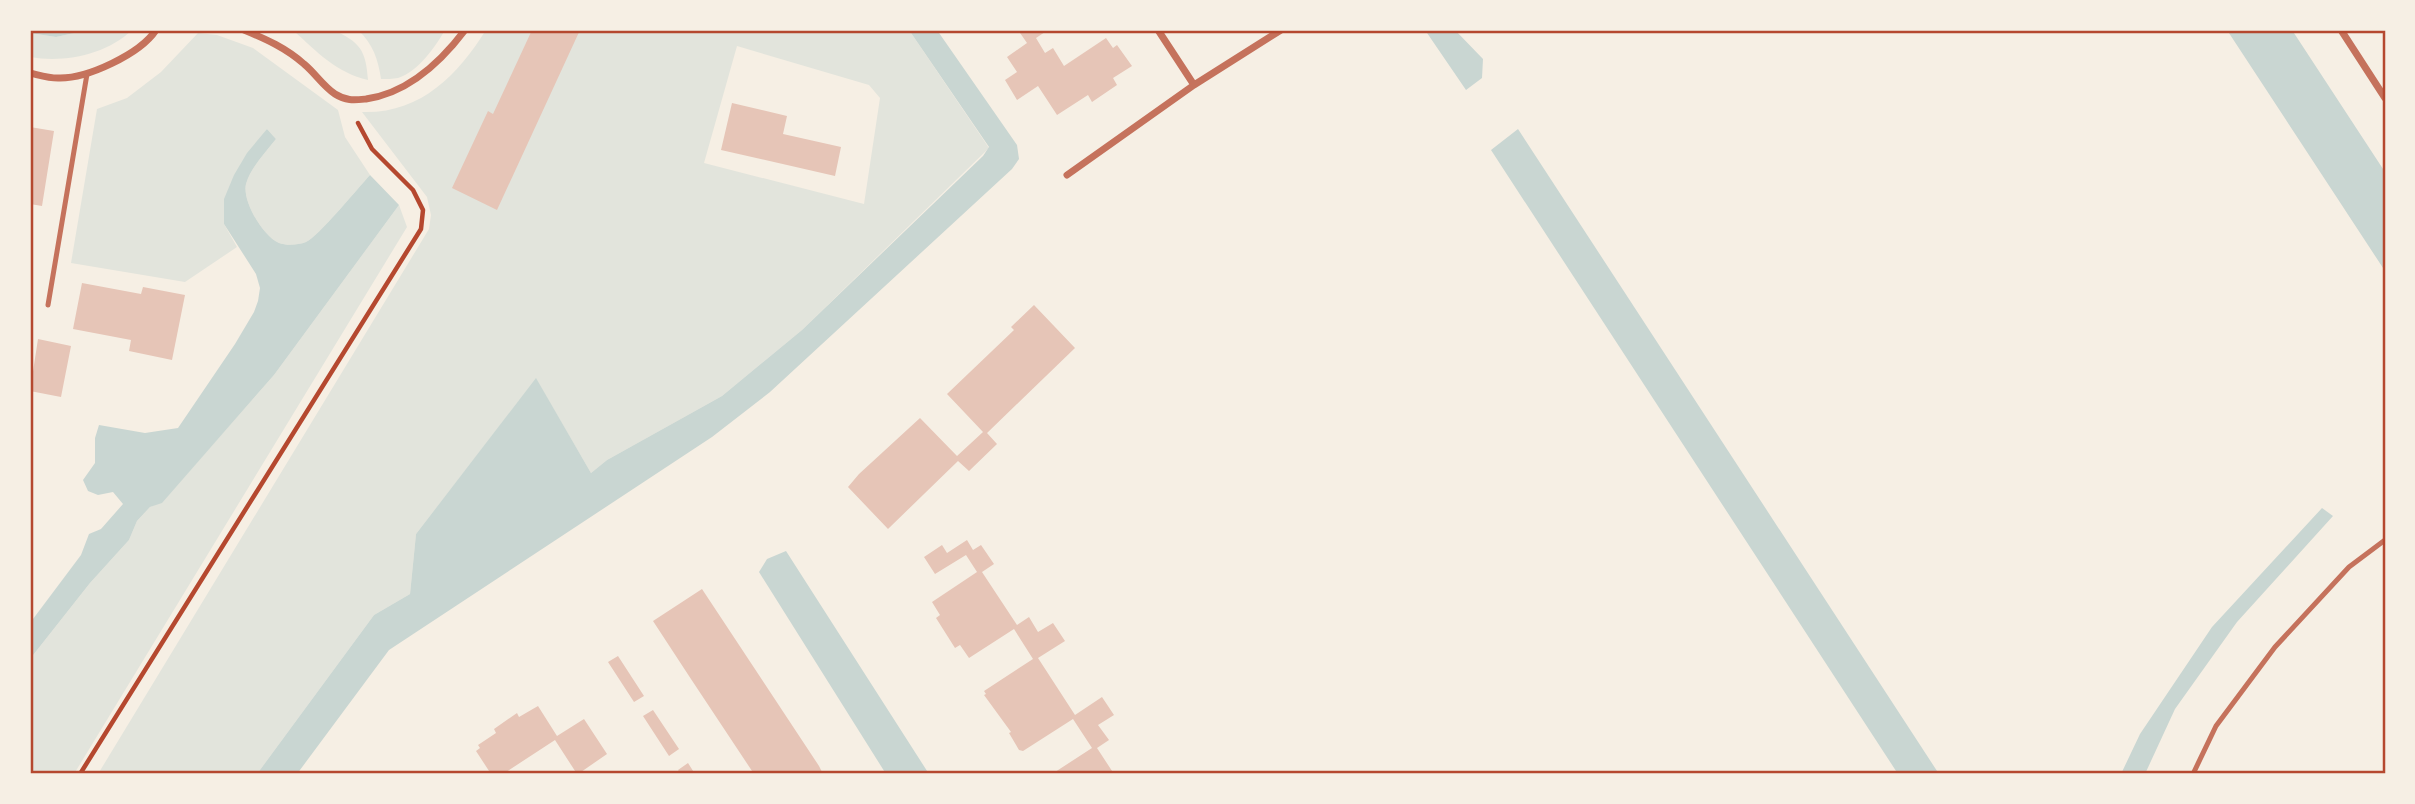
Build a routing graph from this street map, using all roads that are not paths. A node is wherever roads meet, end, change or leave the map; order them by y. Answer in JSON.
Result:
{"nodes":[{"id":1,"x":156,"y":30,"type":"edge"},
{"id":2,"x":244,"y":30,"type":"edge"},
{"id":3,"x":465,"y":30,"type":"edge"},
{"id":4,"x":1158,"y":30,"type":"edge"},
{"id":5,"x":1281,"y":30,"type":"edge"},
{"id":6,"x":2341,"y":30,"type":"edge"},
{"id":7,"x":30,"y":73,"type":"edge"},
{"id":8,"x":87,"y":74,"type":"junction"},
{"id":9,"x":1194,"y":85,"type":"junction"},
{"id":10,"x":2385,"y":97,"type":"edge"},
{"id":11,"x":1067,"y":175,"type":"dead end"},
{"id":12,"x":48,"y":304,"type":"dead end"},
{"id":13,"x":2385,"y":540,"type":"edge"},
{"id":14,"x":2193,"y":774,"type":"edge"}],
"edges":[{"from":1,"to":8,"type":"street"},
{"from":2,"to":3,"type":"street"},
{"from":4,"to":9,"type":"street"},
{"from":5,"to":9,"type":"street"},
{"from":6,"to":10,"type":"street"},
{"from":7,"to":8,"type":"street"},
{"from":8,"to":12,"type":"lane"},
{"from":9,"to":11,"type":"street"},
{"from":13,"to":14,"type":"lane"}]}
